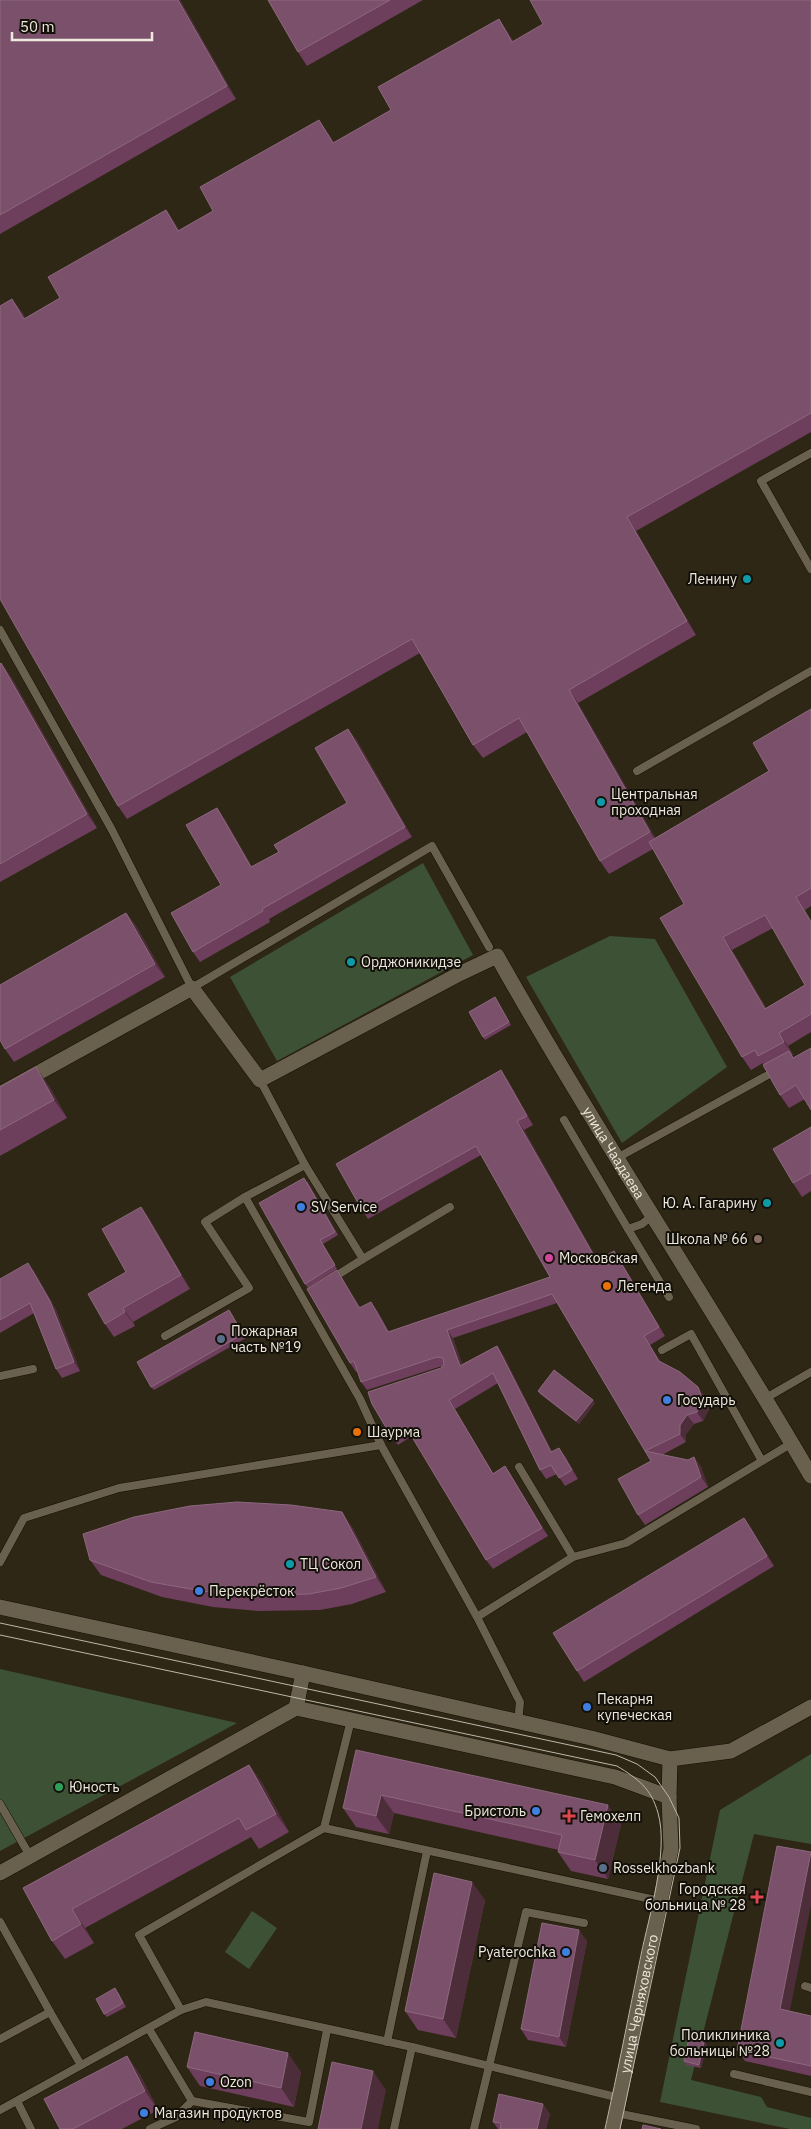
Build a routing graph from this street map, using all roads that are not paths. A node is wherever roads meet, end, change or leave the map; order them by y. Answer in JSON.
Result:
{"nodes":[{"id":1,"x":811,"y":453,"type":"edge"},
{"id":2,"x":811,"y":569,"type":"edge"},
{"id":3,"x":0,"y":630,"type":"edge"},
{"id":4,"x":811,"y":671,"type":"edge"},
{"id":5,"x":637,"y":771,"type":"dead end"},
{"id":6,"x":493,"y":951,"type":"junction"},
{"id":7,"x":192,"y":988,"type":"junction"},
{"id":8,"x":785,"y":1066,"type":"edge"},
{"id":9,"x":260,"y":1080,"type":"junction"},
{"id":10,"x":0,"y":1094,"type":"edge"},
{"id":11,"x":564,"y":1120,"type":"dead end"},
{"id":12,"x":617,"y":1158,"type":"junction"},
{"id":13,"x":305,"y":1165,"type":"junction"},
{"id":14,"x":245,"y":1197,"type":"junction"},
{"id":15,"x":450,"y":1207,"type":"dead end"},
{"id":16,"x":652,"y":1214,"type":"junction"},
{"id":17,"x":628,"y":1229,"type":"junction"},
{"id":18,"x":363,"y":1259,"type":"junction"},
{"id":19,"x":325,"y":1283,"type":"edge"},
{"id":20,"x":310,"y":1292,"type":"edge"},
{"id":21,"x":670,"y":1297,"type":"dead end"},
{"id":22,"x":302,"y":1298,"type":"junction"},
{"id":23,"x":165,"y":1336,"type":"dead end"},
{"id":24,"x":662,"y":1350,"type":"dead end"},
{"id":25,"x":33,"y":1369,"type":"dead end"},
{"id":26,"x":811,"y":1372,"type":"edge"},
{"id":27,"x":0,"y":1376,"type":"edge"},
{"id":28,"x":766,"y":1398,"type":"junction"},
{"id":29,"x":792,"y":1443,"type":"junction"},
{"id":30,"x":381,"y":1445,"type":"junction"},
{"id":31,"x":762,"y":1461,"type":"junction"},
{"id":32,"x":519,"y":1467,"type":"dead end"},
{"id":33,"x":811,"y":1476,"type":"edge"},
{"id":34,"x":573,"y":1557,"type":"junction"},
{"id":35,"x":0,"y":1562,"type":"edge"},
{"id":36,"x":0,"y":1607,"type":"edge"},
{"id":37,"x":477,"y":1617,"type":"junction"},
{"id":38,"x":303,"y":1673,"type":"junction"},
{"id":39,"x":811,"y":1707,"type":"edge"},
{"id":40,"x":296,"y":1708,"type":"junction"},
{"id":41,"x":351,"y":1720,"type":"junction"},
{"id":42,"x":518,"y":1723,"type":"junction"},
{"id":43,"x":670,"y":1759,"type":"junction"},
{"id":44,"x":669,"y":1797,"type":"junction"},
{"id":45,"x":0,"y":1804,"type":"edge"},
{"id":46,"x":324,"y":1828,"type":"junction"},
{"id":47,"x":427,"y":1851,"type":"junction"},
{"id":48,"x":30,"y":1856,"type":"junction"},
{"id":49,"x":0,"y":1873,"type":"edge"},
{"id":50,"x":660,"y":1901,"type":"junction"},
{"id":51,"x":584,"y":1923,"type":"dead end"},
{"id":52,"x":1,"y":1925,"type":"edge"},
{"id":53,"x":181,"y":2010,"type":"junction"},
{"id":54,"x":50,"y":2012,"type":"junction"},
{"id":55,"x":149,"y":2029,"type":"junction"},
{"id":56,"x":328,"y":2030,"type":"junction"},
{"id":57,"x":0,"y":2039,"type":"edge"},
{"id":58,"x":387,"y":2042,"type":"junction"},
{"id":59,"x":412,"y":2047,"type":"junction"},
{"id":60,"x":81,"y":2065,"type":"junction"},
{"id":61,"x":489,"y":2065,"type":"junction"},
{"id":62,"x":734,"y":2074,"type":"dead end"},
{"id":63,"x":811,"y":2092,"type":"edge"},
{"id":64,"x":620,"y":2098,"type":"junction"},
{"id":65,"x":17,"y":2101,"type":"junction"},
{"id":66,"x":192,"y":2101,"type":"junction"},
{"id":67,"x":0,"y":2110,"type":"edge"},
{"id":68,"x":616,"y":2113,"type":"junction"},
{"id":69,"x":308,"y":2125,"type":"edge"},
{"id":70,"x":31,"y":2129,"type":"edge"},
{"id":71,"x":150,"y":2129,"type":"edge"},
{"id":72,"x":394,"y":2129,"type":"edge"},
{"id":73,"x":474,"y":2129,"type":"edge"},
{"id":74,"x":613,"y":2129,"type":"edge"},
{"id":75,"x":696,"y":2129,"type":"edge"}],
"edges":[{"from":1,"to":2,"type":"lane"},
{"from":3,"to":7,"type":"lane"},
{"from":4,"to":5,"type":"lane"},
{"from":6,"to":7,"type":"lane"},
{"from":6,"to":9,"type":"street"},
{"from":6,"to":12,"type":"street","name":"улица Чаадаева"},
{"from":7,"to":9,"type":"street"},
{"from":7,"to":10,"type":"street"},
{"from":8,"to":12,"type":"lane"},
{"from":9,"to":13,"type":"lane"},
{"from":11,"to":17,"type":"lane"},
{"from":12,"to":16,"type":"street","name":"улица Чаадаева"},
{"from":13,"to":14,"type":"lane"},
{"from":13,"to":18,"type":"lane"},
{"from":14,"to":22,"type":"lane"},
{"from":14,"to":23,"type":"lane"},
{"from":15,"to":18,"type":"lane"},
{"from":16,"to":17,"type":"lane"},
{"from":16,"to":28,"type":"street","name":"улица Чаадаева"},
{"from":17,"to":21,"type":"lane"},
{"from":18,"to":19,"type":"lane"},
{"from":20,"to":22,"type":"lane"},
{"from":22,"to":30,"type":"lane"},
{"from":24,"to":31,"type":"lane"},
{"from":25,"to":27,"type":"lane"},
{"from":26,"to":28,"type":"lane"},
{"from":28,"to":29,"type":"street","name":"улица Чаадаева"},
{"from":29,"to":31,"type":"lane"},
{"from":29,"to":33,"type":"street","name":"улица Чаадаева"},
{"from":30,"to":35,"type":"lane"},
{"from":30,"to":37,"type":"lane"},
{"from":31,"to":34,"type":"lane"},
{"from":32,"to":34,"type":"lane"},
{"from":34,"to":37,"type":"lane"},
{"from":36,"to":38,"type":"street"},
{"from":37,"to":42,"type":"lane"},
{"from":38,"to":40,"type":"street"},
{"from":38,"to":42,"type":"street"},
{"from":39,"to":43,"type":"street"},
{"from":40,"to":41,"type":"street"},
{"from":40,"to":48,"type":"street"},
{"from":41,"to":44,"type":"street"},
{"from":41,"to":46,"type":"lane"},
{"from":42,"to":43,"type":"street"},
{"from":43,"to":44,"type":"street","name":"улица Черняховского"},
{"from":44,"to":50,"type":"street","name":"улица Черняховского"},
{"from":45,"to":48,"type":"lane"},
{"from":46,"to":47,"type":"lane"},
{"from":46,"to":53,"type":"lane"},
{"from":47,"to":50,"type":"lane"},
{"from":47,"to":58,"type":"lane"},
{"from":48,"to":49,"type":"street"},
{"from":50,"to":64,"type":"street","name":"улица Черняховского"},
{"from":51,"to":61,"type":"lane"},
{"from":52,"to":54,"type":"lane"},
{"from":53,"to":55,"type":"lane"},
{"from":53,"to":56,"type":"lane"},
{"from":54,"to":57,"type":"lane"},
{"from":54,"to":60,"type":"lane"},
{"from":55,"to":60,"type":"lane"},
{"from":55,"to":66,"type":"lane"},
{"from":56,"to":58,"type":"lane"},
{"from":56,"to":69,"type":"lane"},
{"from":58,"to":59,"type":"lane"},
{"from":59,"to":61,"type":"lane"},
{"from":59,"to":72,"type":"lane"},
{"from":60,"to":65,"type":"lane"},
{"from":61,"to":64,"type":"lane"},
{"from":61,"to":73,"type":"lane"},
{"from":62,"to":63,"type":"lane"},
{"from":64,"to":68,"type":"street","name":"улица Черняховского"},
{"from":65,"to":67,"type":"lane"},
{"from":65,"to":70,"type":"lane"},
{"from":66,"to":69,"type":"lane"},
{"from":66,"to":71,"type":"lane"},
{"from":68,"to":74,"type":"street","name":"улица Черняховского"},
{"from":68,"to":75,"type":"lane"}]}
